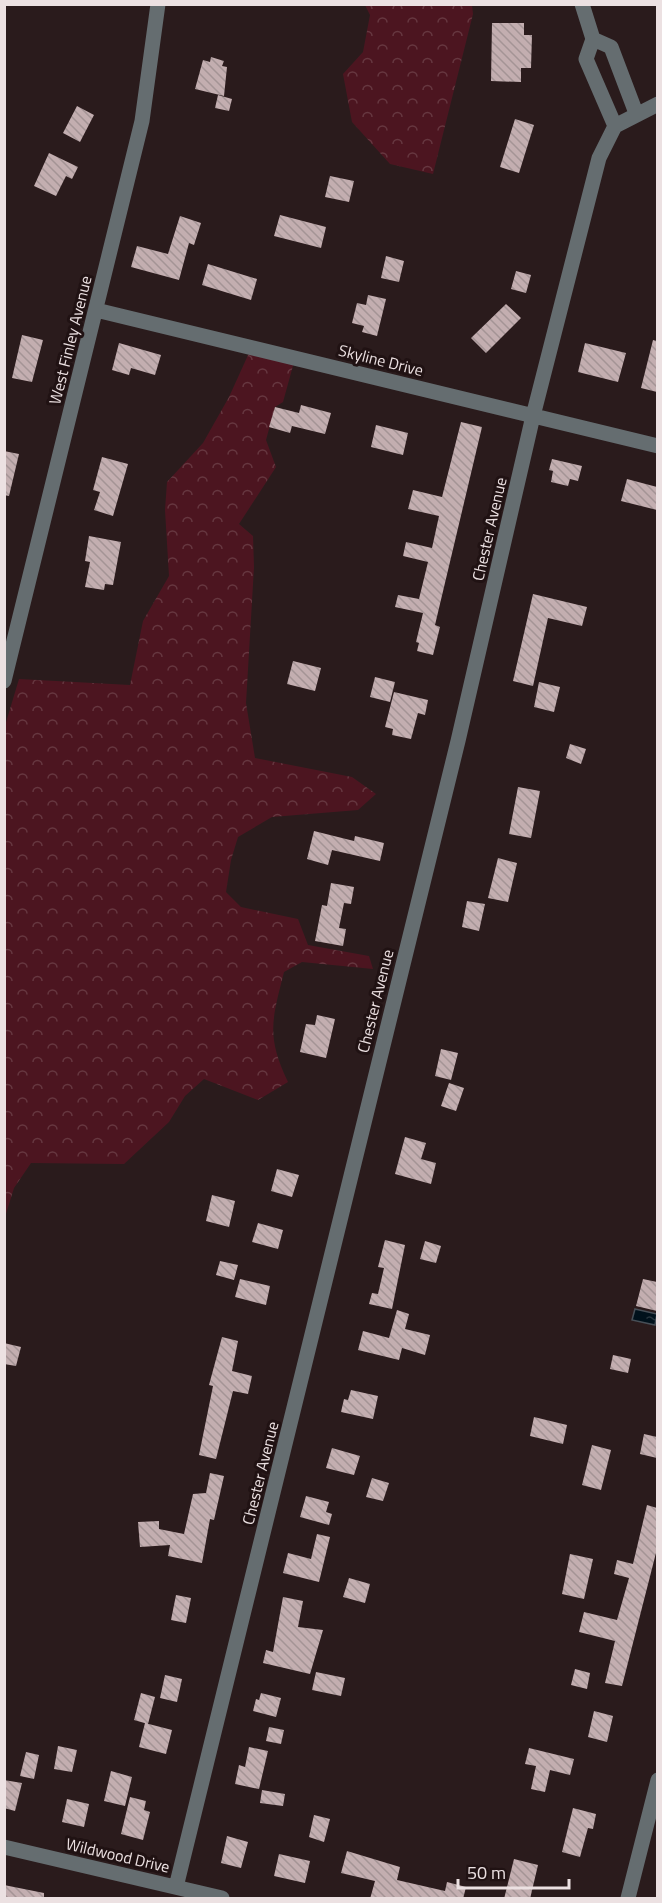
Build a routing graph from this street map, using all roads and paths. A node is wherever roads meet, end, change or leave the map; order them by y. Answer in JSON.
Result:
{"nodes":[{"id":1,"x":158,"y":4,"type":"edge"},
{"id":2,"x":582,"y":4,"type":"edge"},
{"id":3,"x":593,"y":39,"type":"junction"},
{"id":4,"x":657,"y":104,"type":"edge"},
{"id":5,"x":636,"y":114,"type":"junction"},
{"id":6,"x":615,"y":126,"type":"junction"},
{"id":7,"x":96,"y":310,"type":"junction"},
{"id":8,"x":533,"y":416,"type":"junction"},
{"id":9,"x":657,"y":446,"type":"edge"},
{"id":10,"x":4,"y":681,"type":"edge"},
{"id":11,"x":657,"y":1780,"type":"edge"},
{"id":12,"x":4,"y":1847,"type":"edge"},
{"id":13,"x":176,"y":1887,"type":"junction"},
{"id":14,"x":222,"y":1899,"type":"edge"},
{"id":15,"x":628,"y":1899,"type":"edge"}],
"edges":[{"from":1,"to":7,"type":"street","name":"West Finley Avenue"},
{"from":2,"to":3,"type":"street"},
{"from":3,"to":5,"type":"street"},
{"from":3,"to":6,"type":"street"},
{"from":4,"to":5,"type":"street"},
{"from":5,"to":6,"type":"street"},
{"from":6,"to":8,"type":"street","name":"Chester Avenue"},
{"from":7,"to":8,"type":"street","name":"Skyline Drive"},
{"from":7,"to":10,"type":"street","name":"West Finley Avenue"},
{"from":8,"to":9,"type":"street","name":"Skyline Drive"},
{"from":8,"to":13,"type":"street","name":"Chester Avenue"},
{"from":11,"to":15,"type":"street"},
{"from":12,"to":13,"type":"street","name":"Wildwood Drive"},
{"from":13,"to":14,"type":"street","name":"Wildwood Drive"}]}
